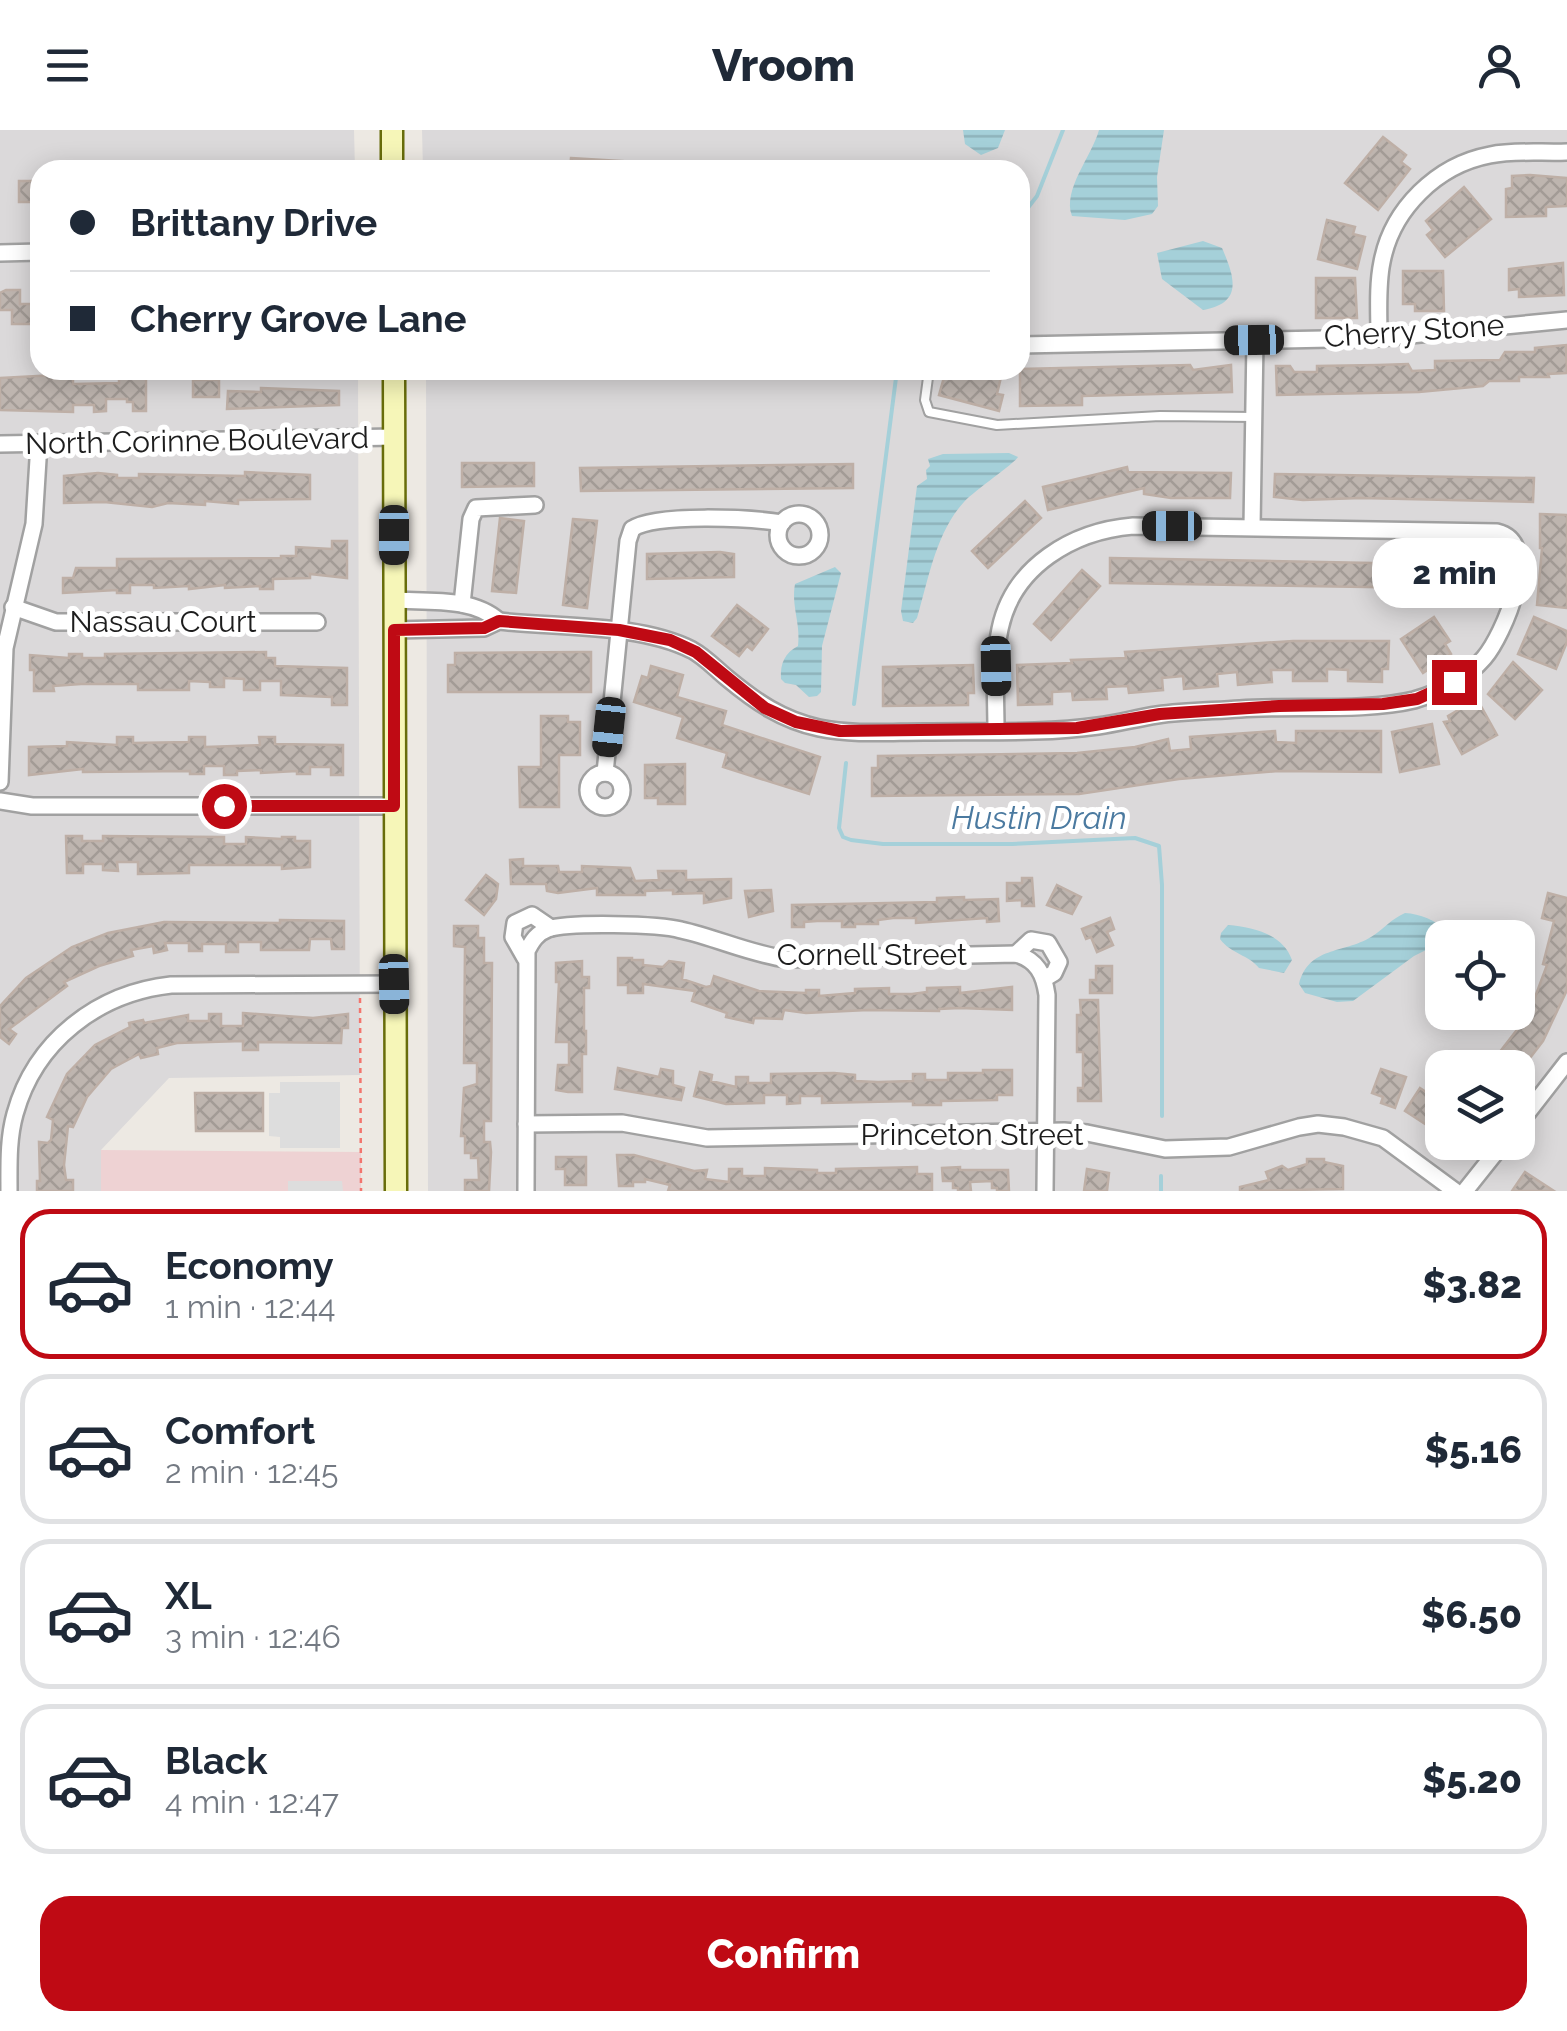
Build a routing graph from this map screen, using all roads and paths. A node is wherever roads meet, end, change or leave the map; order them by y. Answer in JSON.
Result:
{"nodes":[{"id":1,"x":392,"y":130,"type":"edge"},
{"id":2,"x":1567,"y":152,"type":"edge"},
{"id":3,"x":392,"y":160,"type":"edge"},
{"id":4,"x":30,"y":252,"type":"edge"},
{"id":5,"x":0,"y":253,"type":"edge"},
{"id":6,"x":1567,"y":320,"type":"edge"},
{"id":7,"x":1379,"y":338,"type":"junction"},
{"id":8,"x":1254,"y":340,"type":"junction"},
{"id":9,"x":1030,"y":345,"type":"edge"},
{"id":10,"x":394,"y":380,"type":"edge"},
{"id":11,"x":928,"y":380,"type":"edge"},
{"id":12,"x":1255,"y":416,"type":"junction"},
{"id":13,"x":394,"y":437,"type":"junction"},
{"id":14,"x":39,"y":443,"type":"junction"},
{"id":15,"x":0,"y":444,"type":"edge"},
{"id":16,"x":535,"y":505,"type":"dead end"},
{"id":17,"x":782,"y":523,"type":"dead end"},
{"id":18,"x":1252,"y":527,"type":"junction"},
{"id":19,"x":394,"y":600,"type":"junction"},
{"id":20,"x":462,"y":604,"type":"junction"},
{"id":21,"x":13,"y":607,"type":"junction"},
{"id":22,"x":499,"y":621,"type":"junction"},
{"id":23,"x":317,"y":622,"type":"dead end"},
{"id":24,"x":394,"y":630,"type":"junction"},
{"id":25,"x":619,"y":630,"type":"junction"},
{"id":26,"x":996,"y":731,"type":"junction"},
{"id":27,"x":605,"y":773,"type":"dead end"},
{"id":28,"x":0,"y":782,"type":"edge"},
{"id":29,"x":0,"y":801,"type":"edge"},
{"id":30,"x":394,"y":806,"type":"junction"},
{"id":31,"x":545,"y":932,"type":"junction"},
{"id":32,"x":1016,"y":954,"type":"junction"},
{"id":33,"x":525,"y":958,"type":"junction"},
{"id":34,"x":1040,"y":972,"type":"junction"},
{"id":35,"x":394,"y":984,"type":"junction"},
{"id":36,"x":360,"y":994,"type":"dead end"},
{"id":37,"x":1567,"y":1062,"type":"edge"},
{"id":38,"x":1535,"y":1103,"type":"edge"},
{"id":39,"x":526,"y":1124,"type":"junction"},
{"id":40,"x":1046,"y":1132,"type":"junction"},
{"id":41,"x":1490,"y":1160,"type":"edge"},
{"id":42,"x":9,"y":1191,"type":"edge"},
{"id":43,"x":361,"y":1191,"type":"edge"},
{"id":44,"x":396,"y":1191,"type":"edge"},
{"id":45,"x":526,"y":1191,"type":"edge"},
{"id":46,"x":1045,"y":1191,"type":"edge"},
{"id":47,"x":1455,"y":1191,"type":"edge"},
{"id":48,"x":1465,"y":1191,"type":"edge"}],
"edges":[{"from":1,"to":3,"type":"main road"},
{"from":2,"to":7,"type":"street"},
{"from":4,"to":5,"type":"street"},
{"from":6,"to":7,"type":"street","name":"Cherry Stone"},
{"from":7,"to":8,"type":"street","name":"Cherry Stone"},
{"from":8,"to":9,"type":"street","name":"Cherry Stone"},
{"from":8,"to":12,"type":"street"},
{"from":10,"to":13,"type":"main road"},
{"from":11,"to":12,"type":"lane"},
{"from":12,"to":18,"type":"street"},
{"from":13,"to":14,"type":"street","name":"North Corinne Boulevard"},
{"from":13,"to":19,"type":"main road"},
{"from":14,"to":15,"type":"street","name":"North Corinne Boulevard"},
{"from":14,"to":21,"type":"street"},
{"from":16,"to":20,"type":"street"},
{"from":17,"to":25,"type":"street"},
{"from":18,"to":26,"type":"street"},
{"from":18,"to":26,"type":"street"},
{"from":19,"to":20,"type":"street"},
{"from":19,"to":24,"type":"main road"},
{"from":20,"to":22,"type":"street"},
{"from":21,"to":23,"type":"street","name":"Nassau Court"},
{"from":21,"to":28,"type":"street"},
{"from":22,"to":24,"type":"street"},
{"from":22,"to":25,"type":"street"},
{"from":24,"to":30,"type":"main road"},
{"from":25,"to":26,"type":"street"},
{"from":25,"to":27,"type":"street"},
{"from":29,"to":30,"type":"street"},
{"from":30,"to":35,"type":"main road"},
{"from":31,"to":32,"type":"street","name":"Cornell Street"},
{"from":31,"to":33,"type":"street"},
{"from":31,"to":33,"type":"street","name":"Cornell Street"},
{"from":32,"to":34,"type":"street"},
{"from":32,"to":34,"type":"street","name":"Cornell Street"},
{"from":33,"to":39,"type":"street"},
{"from":34,"to":40,"type":"street"},
{"from":35,"to":42,"type":"street"},
{"from":35,"to":44,"type":"main road"},
{"from":36,"to":43,"type":"path"},
{"from":37,"to":38,"type":"street"},
{"from":39,"to":40,"type":"street","name":"Princeton Street"},
{"from":39,"to":45,"type":"street"},
{"from":40,"to":46,"type":"street"},
{"from":40,"to":47,"type":"street","name":"Princeton Street"},
{"from":41,"to":48,"type":"street"}]}
